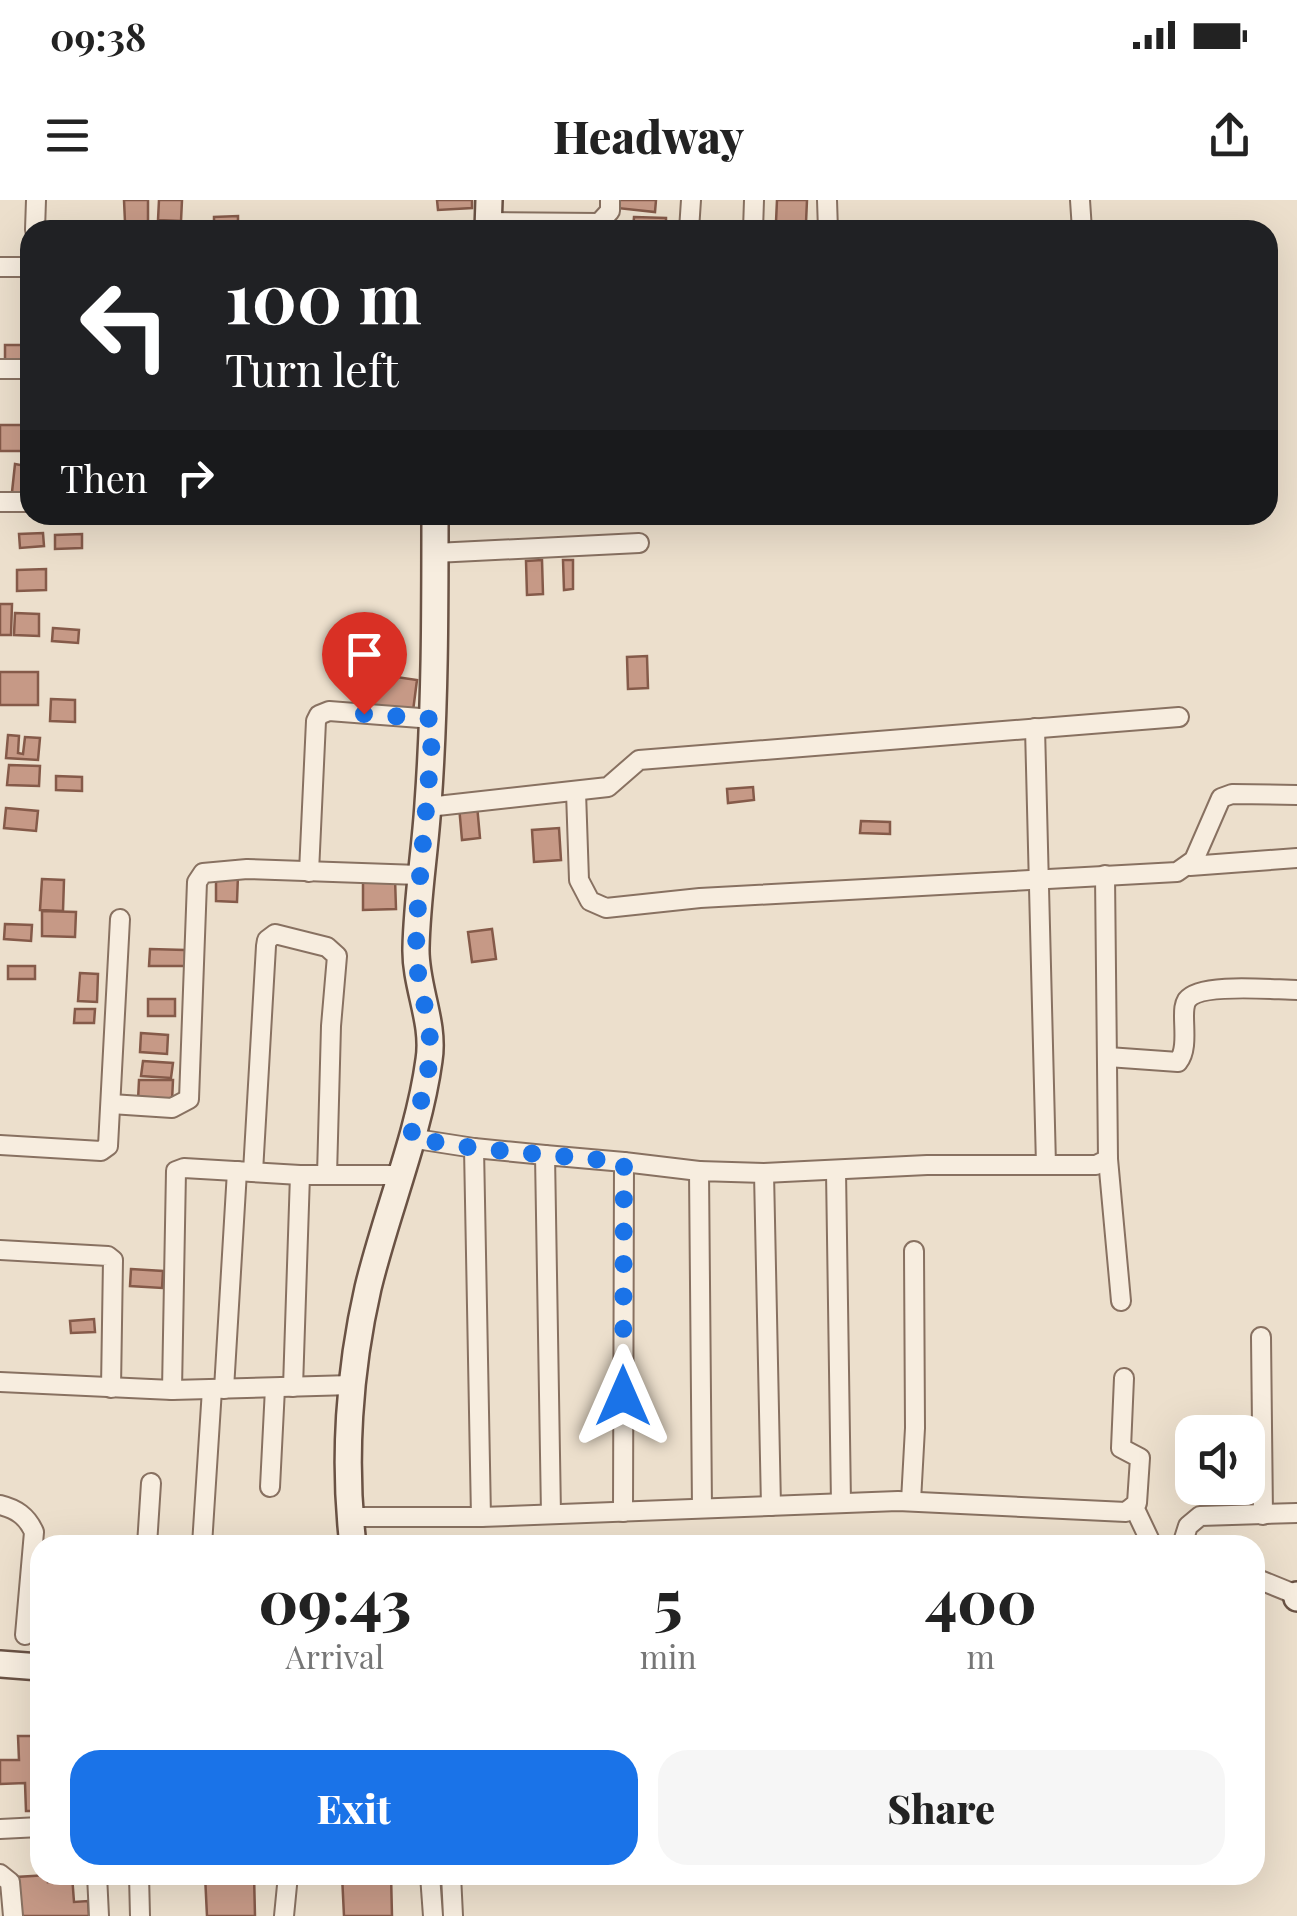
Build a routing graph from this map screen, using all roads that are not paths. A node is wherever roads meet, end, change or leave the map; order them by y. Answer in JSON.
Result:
{"nodes":[{"id":1,"x":489,"y":217,"type":"edge"},
{"id":2,"x":544,"y":220,"type":"edge"},
{"id":3,"x":435,"y":525,"type":"edge"},
{"id":4,"x":639,"y":542,"type":"dead end"},
{"id":5,"x":435,"y":553,"type":"junction"},
{"id":6,"x":1179,"y":717,"type":"dead end"},
{"id":7,"x":433,"y":719,"type":"junction"},
{"id":8,"x":1035,"y":728,"type":"junction"},
{"id":9,"x":576,"y":792,"type":"junction"},
{"id":10,"x":1297,"y":796,"type":"edge"},
{"id":11,"x":428,"y":808,"type":"junction"},
{"id":12,"x":1297,"y":858,"type":"edge"},
{"id":13,"x":1190,"y":866,"type":"junction"},
{"id":14,"x":309,"y":872,"type":"junction"},
{"id":15,"x":419,"y":875,"type":"junction"},
{"id":16,"x":1105,"y":875,"type":"junction"},
{"id":17,"x":1038,"y":880,"type":"junction"},
{"id":18,"x":120,"y":919,"type":"dead end"},
{"id":19,"x":1297,"y":990,"type":"edge"},
{"id":20,"x":1108,"y":1057,"type":"junction"},
{"id":21,"x":111,"y":1104,"type":"junction"},
{"id":22,"x":410,"y":1138,"type":"junction"},
{"id":23,"x":0,"y":1146,"type":"edge"},
{"id":24,"x":474,"y":1148,"type":"junction"},
{"id":25,"x":545,"y":1155,"type":"junction"},
{"id":26,"x":1108,"y":1158,"type":"junction"},
{"id":27,"x":624,"y":1162,"type":"junction"},
{"id":28,"x":1046,"y":1165,"type":"junction"},
{"id":29,"x":836,"y":1170,"type":"junction"},
{"id":30,"x":699,"y":1171,"type":"junction"},
{"id":31,"x":244,"y":1172,"type":"junction"},
{"id":32,"x":764,"y":1172,"type":"junction"},
{"id":33,"x":399,"y":1174,"type":"junction"},
{"id":34,"x":300,"y":1175,"type":"junction"},
{"id":35,"x":328,"y":1176,"type":"junction"},
{"id":36,"x":0,"y":1250,"type":"edge"},
{"id":37,"x":914,"y":1251,"type":"dead end"},
{"id":38,"x":1120,"y":1301,"type":"dead end"},
{"id":39,"x":1261,"y":1338,"type":"dead end"},
{"id":40,"x":1124,"y":1378,"type":"dead end"},
{"id":41,"x":0,"y":1382,"type":"edge"},
{"id":42,"x":352,"y":1385,"type":"junction"},
{"id":43,"x":112,"y":1388,"type":"junction"},
{"id":44,"x":284,"y":1388,"type":"junction"},
{"id":45,"x":218,"y":1389,"type":"junction"},
{"id":46,"x":172,"y":1390,"type":"junction"},
{"id":47,"x":151,"y":1482,"type":"dead end"},
{"id":48,"x":270,"y":1487,"type":"dead end"},
{"id":49,"x":912,"y":1501,"type":"junction"},
{"id":50,"x":842,"y":1503,"type":"junction"},
{"id":51,"x":0,"y":1505,"type":"edge"},
{"id":52,"x":771,"y":1506,"type":"junction"},
{"id":53,"x":1134,"y":1506,"type":"junction"},
{"id":54,"x":702,"y":1508,"type":"junction"},
{"id":55,"x":623,"y":1512,"type":"junction"},
{"id":56,"x":1297,"y":1513,"type":"edge"},
{"id":57,"x":550,"y":1514,"type":"junction"},
{"id":58,"x":1264,"y":1514,"type":"junction"},
{"id":59,"x":350,"y":1517,"type":"junction"},
{"id":60,"x":481,"y":1517,"type":"junction"},
{"id":61,"x":34,"y":1535,"type":"edge"},
{"id":62,"x":148,"y":1535,"type":"edge"},
{"id":63,"x":203,"y":1535,"type":"edge"},
{"id":64,"x":352,"y":1535,"type":"edge"},
{"id":65,"x":1147,"y":1535,"type":"edge"},
{"id":66,"x":1185,"y":1535,"type":"edge"},
{"id":67,"x":30,"y":1573,"type":"edge"},
{"id":68,"x":1265,"y":1582,"type":"edge"},
{"id":69,"x":1297,"y":1596,"type":"edge"},
{"id":70,"x":24,"y":1635,"type":"dead end"},
{"id":71,"x":0,"y":1664,"type":"edge"},
{"id":72,"x":30,"y":1666,"type":"edge"},
{"id":73,"x":30,"y":1827,"type":"edge"},
{"id":74,"x":0,"y":1828,"type":"edge"},
{"id":75,"x":0,"y":1874,"type":"edge"},
{"id":76,"x":98,"y":1885,"type":"edge"},
{"id":77,"x":139,"y":1885,"type":"edge"},
{"id":78,"x":287,"y":1885,"type":"edge"},
{"id":79,"x":431,"y":1885,"type":"edge"},
{"id":80,"x":451,"y":1885,"type":"edge"},
{"id":81,"x":14,"y":1916,"type":"edge"},
{"id":82,"x":99,"y":1916,"type":"edge"},
{"id":83,"x":140,"y":1916,"type":"edge"},
{"id":84,"x":284,"y":1916,"type":"edge"},
{"id":85,"x":433,"y":1916,"type":"edge"},
{"id":86,"x":453,"y":1916,"type":"edge"}],
"edges":[{"from":1,"to":2,"type":"street"},
{"from":3,"to":5,"type":"street"},
{"from":4,"to":5,"type":"street"},
{"from":5,"to":7,"type":"street"},
{"from":6,"to":8,"type":"street"},
{"from":7,"to":11,"type":"street"},
{"from":7,"to":14,"type":"street"},
{"from":8,"to":9,"type":"street"},
{"from":8,"to":17,"type":"street"},
{"from":9,"to":11,"type":"street"},
{"from":9,"to":17,"type":"street"},
{"from":10,"to":13,"type":"street"},
{"from":11,"to":15,"type":"street"},
{"from":12,"to":13,"type":"street"},
{"from":13,"to":16,"type":"street"},
{"from":14,"to":15,"type":"street"},
{"from":14,"to":21,"type":"street"},
{"from":15,"to":22,"type":"street"},
{"from":16,"to":17,"type":"street"},
{"from":16,"to":20,"type":"street"},
{"from":17,"to":28,"type":"street"},
{"from":18,"to":21,"type":"street"},
{"from":19,"to":20,"type":"street"},
{"from":20,"to":26,"type":"street"},
{"from":21,"to":23,"type":"street"},
{"from":22,"to":24,"type":"street"},
{"from":22,"to":33,"type":"street"},
{"from":24,"to":25,"type":"street"},
{"from":24,"to":60,"type":"street"},
{"from":25,"to":27,"type":"street"},
{"from":25,"to":57,"type":"street"},
{"from":26,"to":28,"type":"street"},
{"from":26,"to":38,"type":"street"},
{"from":27,"to":30,"type":"street"},
{"from":27,"to":55,"type":"street"},
{"from":28,"to":29,"type":"street"},
{"from":29,"to":32,"type":"street"},
{"from":29,"to":50,"type":"street"},
{"from":30,"to":32,"type":"street"},
{"from":30,"to":54,"type":"street"},
{"from":31,"to":34,"type":"street"},
{"from":31,"to":35,"type":"street"},
{"from":31,"to":45,"type":"street"},
{"from":31,"to":46,"type":"street"},
{"from":32,"to":52,"type":"street"},
{"from":33,"to":35,"type":"street"},
{"from":33,"to":42,"type":"street"},
{"from":34,"to":35,"type":"street"},
{"from":34,"to":44,"type":"street"},
{"from":36,"to":43,"type":"street"},
{"from":37,"to":49,"type":"street"},
{"from":39,"to":58,"type":"street"},
{"from":40,"to":53,"type":"street"},
{"from":41,"to":43,"type":"street"},
{"from":42,"to":44,"type":"street"},
{"from":42,"to":59,"type":"street"},
{"from":43,"to":46,"type":"street"},
{"from":44,"to":45,"type":"street"},
{"from":44,"to":48,"type":"street"},
{"from":45,"to":46,"type":"street"},
{"from":45,"to":63,"type":"street"},
{"from":47,"to":62,"type":"street"},
{"from":49,"to":50,"type":"street"},
{"from":49,"to":53,"type":"street"},
{"from":50,"to":52,"type":"street"},
{"from":51,"to":61,"type":"street"},
{"from":52,"to":54,"type":"street"},
{"from":53,"to":65,"type":"street"},
{"from":54,"to":55,"type":"street"},
{"from":55,"to":57,"type":"street"},
{"from":56,"to":58,"type":"street"},
{"from":57,"to":60,"type":"street"},
{"from":58,"to":66,"type":"street"},
{"from":59,"to":60,"type":"street"},
{"from":59,"to":64,"type":"street"},
{"from":67,"to":70,"type":"street"},
{"from":68,"to":69,"type":"street"},
{"from":71,"to":72,"type":"street"},
{"from":73,"to":74,"type":"street"},
{"from":75,"to":81,"type":"street"},
{"from":76,"to":82,"type":"street"},
{"from":77,"to":83,"type":"street"},
{"from":78,"to":84,"type":"street"},
{"from":79,"to":85,"type":"street"},
{"from":80,"to":86,"type":"street"}]}
